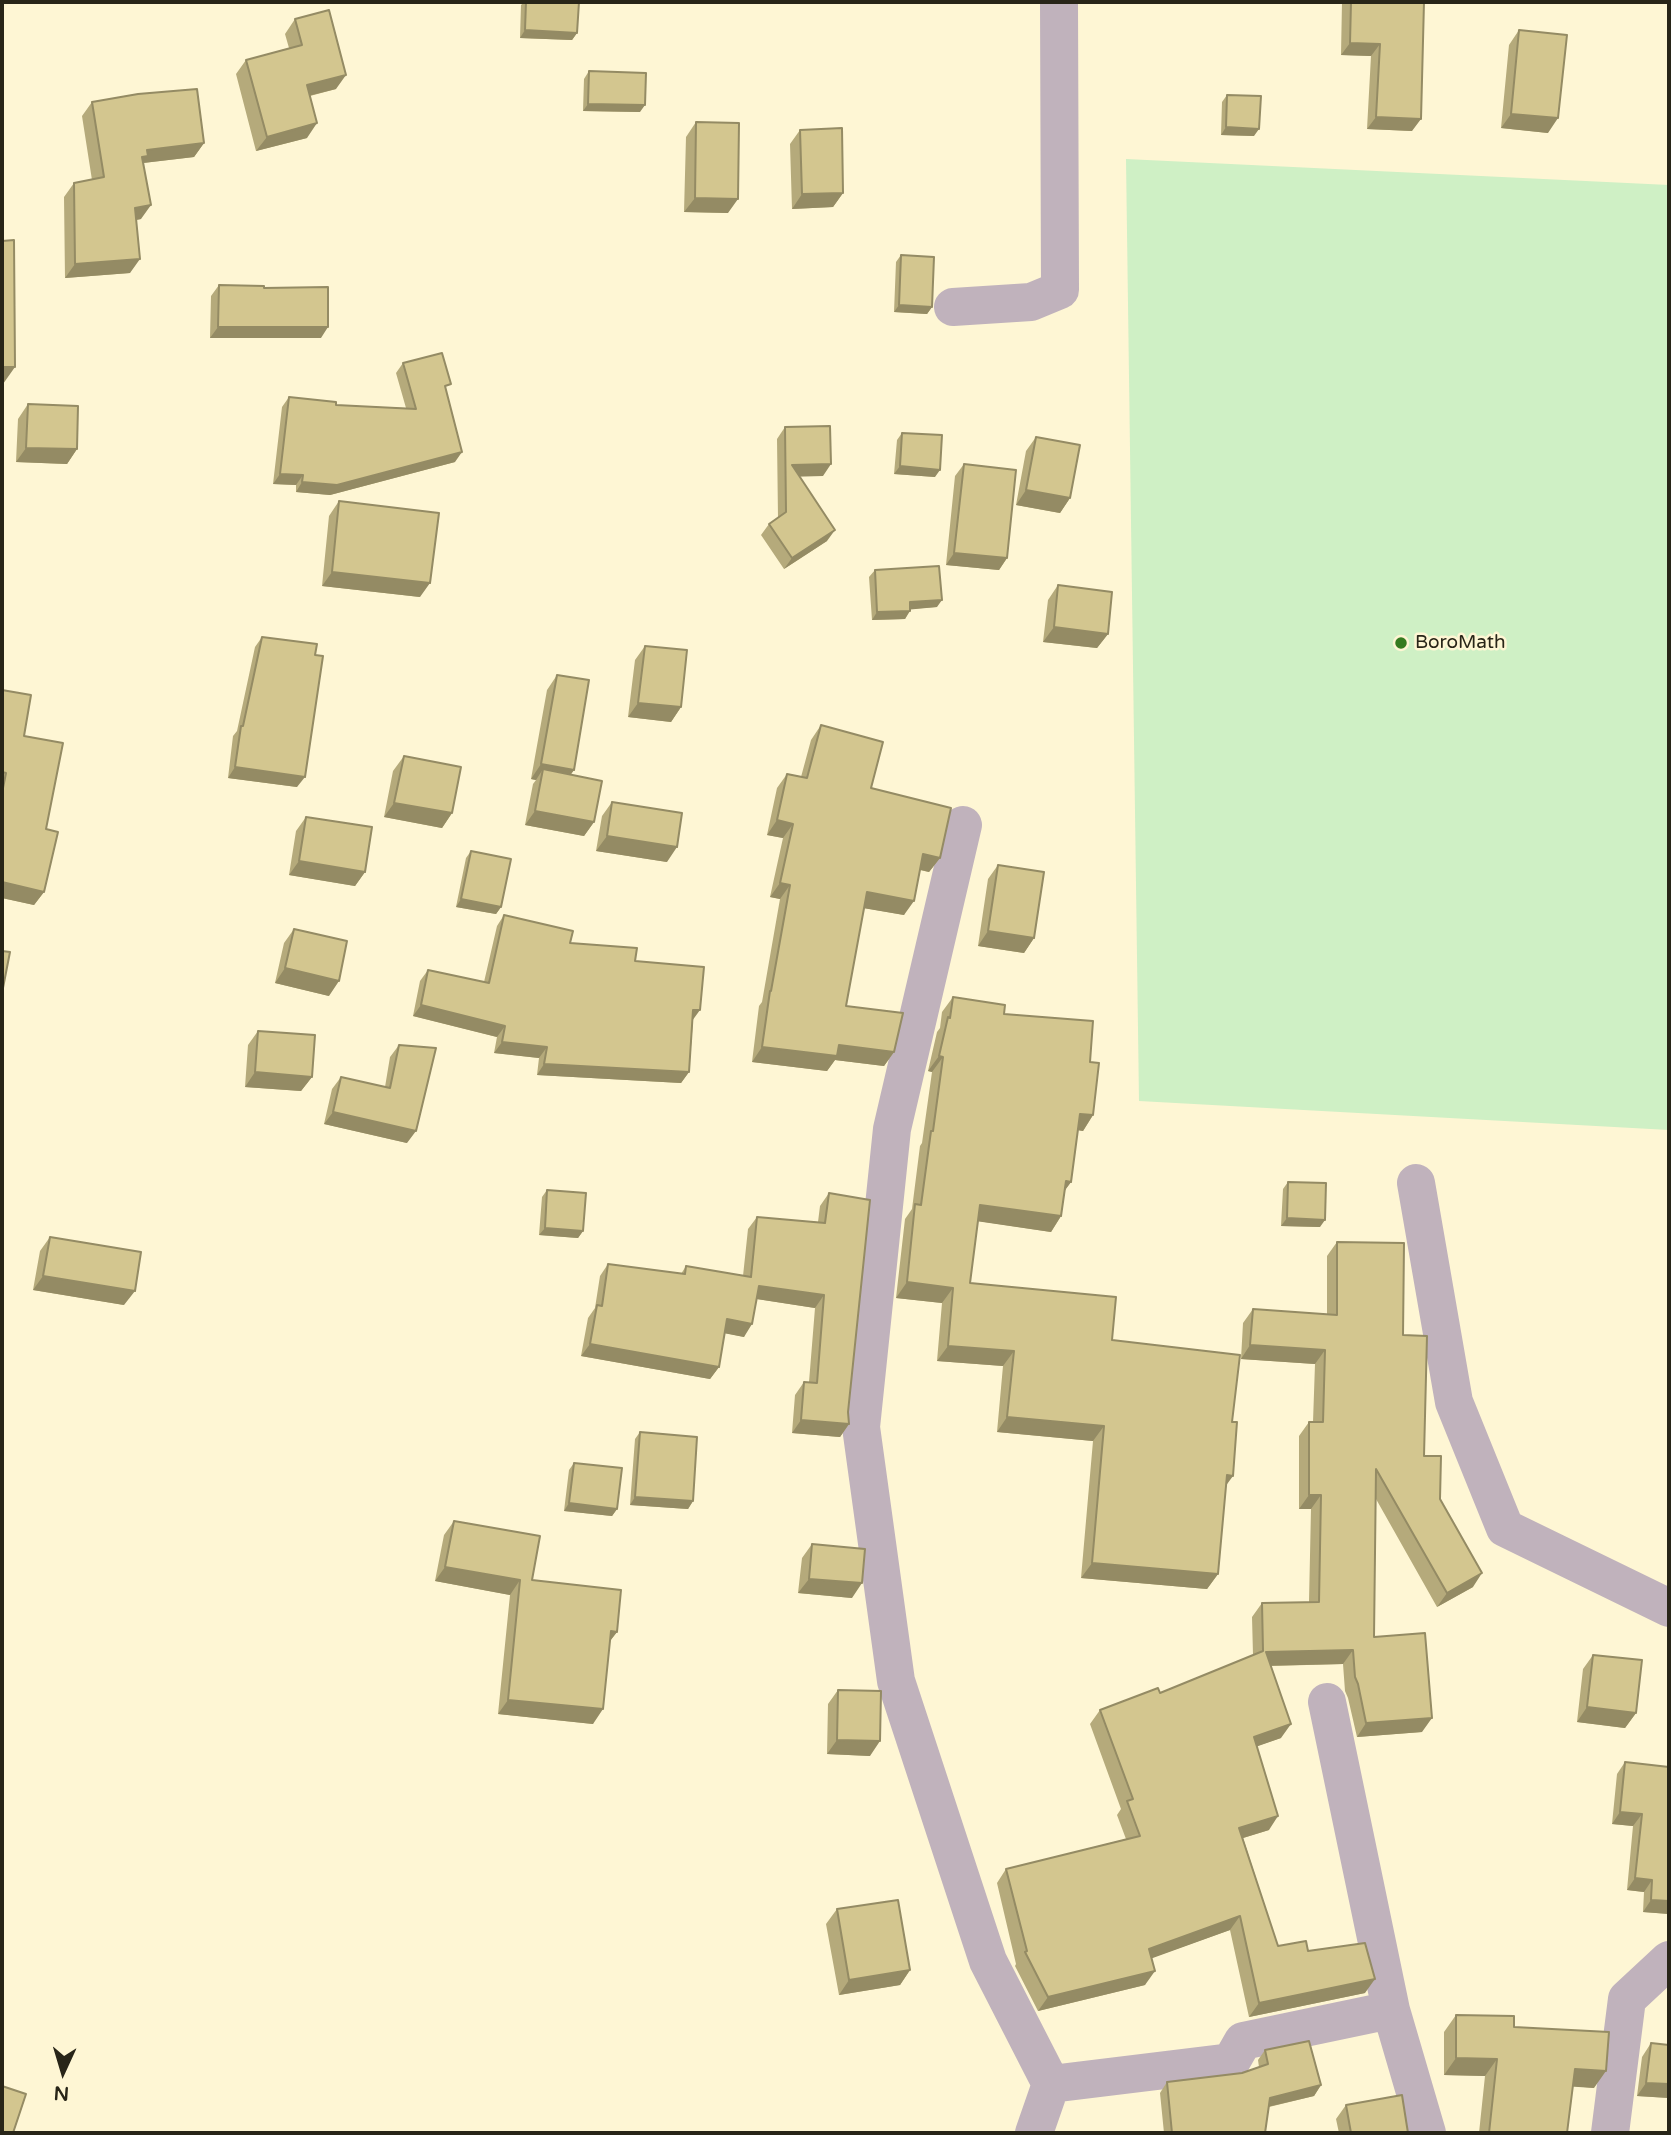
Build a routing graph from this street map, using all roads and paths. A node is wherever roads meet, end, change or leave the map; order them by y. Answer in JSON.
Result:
{"nodes":[{"id":1,"x":1059,"y":2,"type":"edge"},
{"id":2,"x":953,"y":307,"type":"dead end"},
{"id":3,"x":963,"y":825,"type":"dead end"},
{"id":4,"x":1416,"y":1183,"type":"dead end"},
{"id":5,"x":1669,"y":1608,"type":"edge"},
{"id":6,"x":1327,"y":1702,"type":"dead end"},
{"id":7,"x":1669,"y":1960,"type":"edge"},
{"id":8,"x":1391,"y":2010,"type":"junction"},
{"id":9,"x":1051,"y":2084,"type":"junction"},
{"id":10,"x":1034,"y":2133,"type":"edge"},
{"id":11,"x":1427,"y":2133,"type":"edge"},
{"id":12,"x":1610,"y":2133,"type":"edge"}],
"edges":[{"from":1,"to":2,"type":"street"},
{"from":3,"to":9,"type":"street"},
{"from":4,"to":5,"type":"street"},
{"from":6,"to":8,"type":"street"},
{"from":7,"to":12,"type":"street"},
{"from":8,"to":9,"type":"street"},
{"from":8,"to":11,"type":"street"},
{"from":9,"to":10,"type":"street"}]}
